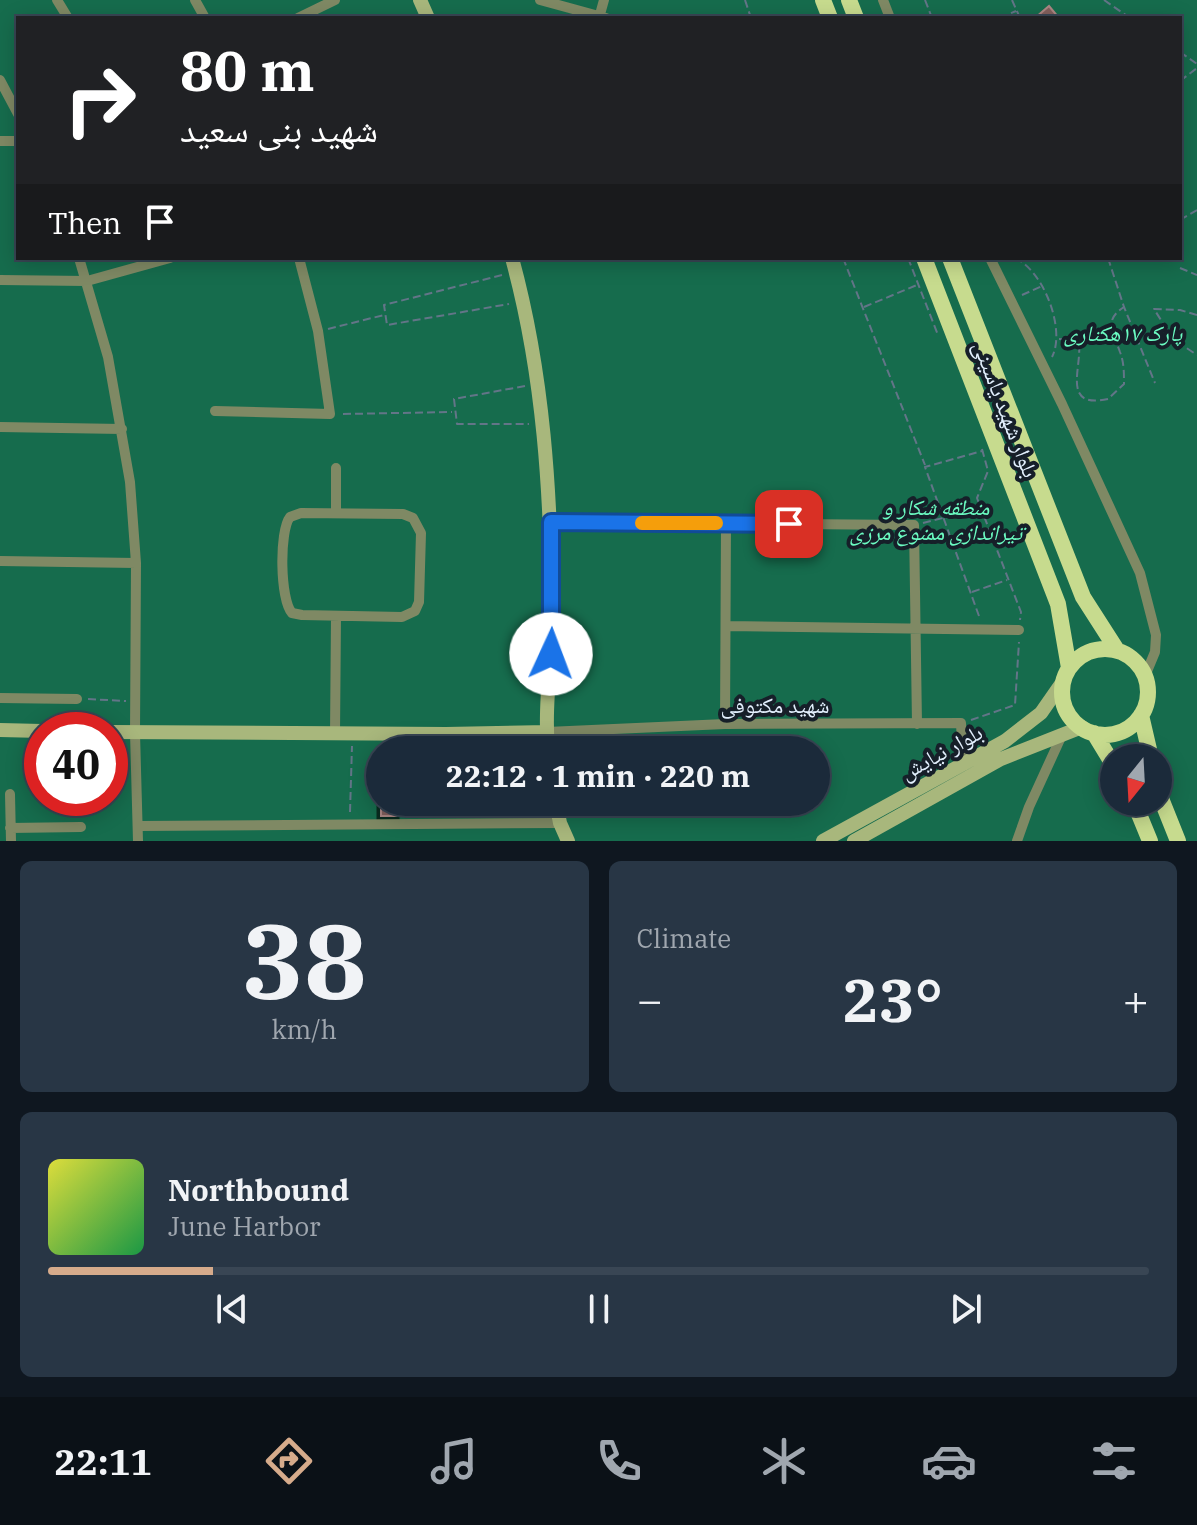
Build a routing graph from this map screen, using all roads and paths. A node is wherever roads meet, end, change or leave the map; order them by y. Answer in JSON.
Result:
{"nodes":[{"id":1,"x":335,"y":0,"type":"edge"},
{"id":2,"x":540,"y":0,"type":"edge"},
{"id":3,"x":1012,"y":0,"type":"edge"},
{"id":4,"x":1104,"y":0,"type":"edge"},
{"id":5,"x":1017,"y":11,"type":"junction"},
{"id":6,"x":302,"y":16,"type":"edge"},
{"id":7,"x":598,"y":16,"type":"edge"},
{"id":8,"x":1005,"y":16,"type":"edge"},
{"id":9,"x":1019,"y":16,"type":"edge"},
{"id":10,"x":1127,"y":16,"type":"edge"},
{"id":11,"x":1197,"y":66,"type":"edge"},
{"id":12,"x":1182,"y":79,"type":"edge"},
{"id":13,"x":0,"y":80,"type":"edge"},
{"id":14,"x":16,"y":110,"type":"edge"},
{"id":15,"x":80,"y":260,"type":"edge"},
{"id":16,"x":163,"y":260,"type":"edge"},
{"id":17,"x":300,"y":260,"type":"edge"},
{"id":18,"x":844,"y":260,"type":"edge"},
{"id":19,"x":925,"y":260,"type":"edge"},
{"id":20,"x":951,"y":260,"type":"edge"},
{"id":21,"x":991,"y":260,"type":"edge"},
{"id":22,"x":1019,"y":260,"type":"edge"},
{"id":23,"x":1109,"y":260,"type":"edge"},
{"id":24,"x":514,"y":265,"type":"edge"},
{"id":25,"x":1180,"y":268,"type":"dead end"},
{"id":26,"x":1197,"y":275,"type":"edge"},
{"id":27,"x":0,"y":280,"type":"edge"},
{"id":28,"x":932,"y":280,"type":"junction"},
{"id":29,"x":87,"y":281,"type":"junction"},
{"id":30,"x":1043,"y":286,"type":"junction"},
{"id":31,"x":1011,"y":300,"type":"junction"},
{"id":32,"x":522,"y":302,"type":"junction"},
{"id":33,"x":863,"y":307,"type":"junction"},
{"id":34,"x":1124,"y":307,"type":"junction"},
{"id":35,"x":386,"y":315,"type":"junction"},
{"id":36,"x":1197,"y":315,"type":"edge"},
{"id":37,"x":318,"y":331,"type":"junction"},
{"id":38,"x":1059,"y":339,"type":"junction"},
{"id":39,"x":1197,"y":355,"type":"edge"},
{"id":40,"x":1044,"y":368,"type":"junction"},
{"id":41,"x":1155,"y":383,"type":"dead end"},
{"id":42,"x":537,"y":384,"type":"junction"},
{"id":43,"x":215,"y":411,"type":"dead end"},
{"id":44,"x":455,"y":412,"type":"junction"},
{"id":45,"x":330,"y":414,"type":"junction"},
{"id":46,"x":542,"y":424,"type":"junction"},
{"id":47,"x":0,"y":427,"type":"edge"},
{"id":48,"x":122,"y":429,"type":"junction"},
{"id":49,"x":925,"y":467,"type":"junction"},
{"id":50,"x":336,"y":468,"type":"dead end"},
{"id":51,"x":981,"y":508,"type":"junction"},
{"id":52,"x":336,"y":513,"type":"junction"},
{"id":53,"x":944,"y":519,"type":"junction"},
{"id":54,"x":551,"y":522,"type":"junction"},
{"id":55,"x":726,"y":523,"type":"junction"},
{"id":56,"x":914,"y":525,"type":"junction"},
{"id":57,"x":0,"y":561,"type":"edge"},
{"id":58,"x":136,"y":563,"type":"junction"},
{"id":59,"x":1009,"y":580,"type":"junction"},
{"id":60,"x":971,"y":592,"type":"junction"},
{"id":61,"x":336,"y":616,"type":"junction"},
{"id":62,"x":726,"y":626,"type":"junction"},
{"id":63,"x":915,"y":628,"type":"junction"},
{"id":64,"x":984,"y":629,"type":"junction"},
{"id":65,"x":1019,"y":630,"type":"junction"},
{"id":66,"x":1117,"y":650,"type":"junction"},
{"id":67,"x":1067,"y":674,"type":"junction"},
{"id":68,"x":1145,"y":676,"type":"junction"},
{"id":69,"x":0,"y":698,"type":"edge"},
{"id":70,"x":77,"y":699,"type":"joint"},
{"id":71,"x":135,"y":701,"type":"junction"},
{"id":72,"x":1141,"y":715,"type":"junction"},
{"id":73,"x":961,"y":723,"type":"junction"},
{"id":74,"x":725,"y":724,"type":"junction"},
{"id":75,"x":917,"y":724,"type":"junction"},
{"id":76,"x":0,"y":730,"type":"edge"},
{"id":77,"x":1088,"y":730,"type":"junction"},
{"id":78,"x":24,"y":731,"type":"edge"},
{"id":79,"x":547,"y":732,"type":"junction"},
{"id":80,"x":128,"y":733,"type":"edge"},
{"id":81,"x":135,"y":733,"type":"junction"},
{"id":82,"x":335,"y":734,"type":"junction"},
{"id":83,"x":352,"y":734,"type":"junction"},
{"id":84,"x":1062,"y":735,"type":"junction"},
{"id":85,"x":547,"y":736,"type":"edge"},
{"id":86,"x":1148,"y":744,"type":"edge"},
{"id":87,"x":1100,"y":747,"type":"edge"},
{"id":88,"x":963,"y":765,"type":"junction"},
{"id":89,"x":10,"y":794,"type":"dead end"},
{"id":90,"x":897,"y":809,"type":"junction"},
{"id":91,"x":559,"y":816,"type":"edge"},
{"id":92,"x":1140,"y":816,"type":"edge"},
{"id":93,"x":1168,"y":816,"type":"edge"},
{"id":94,"x":560,"y":823,"type":"junction"},
{"id":95,"x":870,"y":824,"type":"junction"},
{"id":96,"x":350,"y":825,"type":"junction"},
{"id":97,"x":138,"y":826,"type":"junction"},
{"id":98,"x":81,"y":827,"type":"dead end"},
{"id":99,"x":10,"y":828,"type":"junction"},
{"id":100,"x":11,"y":841,"type":"edge"},
{"id":101,"x":138,"y":841,"type":"edge"},
{"id":102,"x":568,"y":841,"type":"edge"},
{"id":103,"x":823,"y":841,"type":"edge"},
{"id":104,"x":854,"y":841,"type":"edge"},
{"id":105,"x":1017,"y":841,"type":"edge"},
{"id":106,"x":1150,"y":841,"type":"edge"},
{"id":107,"x":1178,"y":841,"type":"edge"}],
"edges":[{"from":1,"to":6,"type":"street"},
{"from":2,"to":7,"type":"street"},
{"from":3,"to":5,"type":"path"},
{"from":4,"to":10,"type":"path"},
{"from":5,"to":8,"type":"path"},
{"from":5,"to":9,"type":"path"},
{"from":11,"to":12,"type":"path"},
{"from":13,"to":14,"type":"street"},
{"from":15,"to":29,"type":"street"},
{"from":16,"to":29,"type":"street"},
{"from":17,"to":37,"type":"street"},
{"from":18,"to":33,"type":"path"},
{"from":19,"to":28,"type":"main road","name":"بلوار شهید یاسینی"},
{"from":20,"to":66,"type":"main road","name":"بلوار شهید یاسینی"},
{"from":21,"to":31,"type":"street"},
{"from":22,"to":30,"type":"path"},
{"from":23,"to":34,"type":"path"},
{"from":24,"to":32,"type":"street"},
{"from":24,"to":35,"type":"path"},
{"from":25,"to":26,"type":"path"},
{"from":27,"to":29,"type":"street"},
{"from":28,"to":33,"type":"path"},
{"from":28,"to":67,"type":"main road","name":"بلوار شهید یاسینی"},
{"from":29,"to":48,"type":"street"},
{"from":30,"to":31,"type":"path"},
{"from":30,"to":38,"type":"path"},
{"from":31,"to":40,"type":"street"},
{"from":32,"to":35,"type":"path"},
{"from":32,"to":42,"type":"street"},
{"from":33,"to":49,"type":"path"},
{"from":34,"to":38,"type":"path"},
{"from":34,"to":41,"type":"path"},
{"from":35,"to":37,"type":"path"},
{"from":36,"to":39,"type":"path"},
{"from":37,"to":45,"type":"street"},
{"from":38,"to":40,"type":"path"},
{"from":40,"to":68,"type":"street"},
{"from":42,"to":44,"type":"path"},
{"from":42,"to":46,"type":"street"},
{"from":43,"to":45,"type":"street"},
{"from":44,"to":45,"type":"path"},
{"from":44,"to":46,"type":"path"},
{"from":46,"to":54,"type":"street"},
{"from":47,"to":48,"type":"street"},
{"from":48,"to":58,"type":"street"},
{"from":49,"to":51,"type":"path"},
{"from":49,"to":53,"type":"path"},
{"from":50,"to":52,"type":"street"},
{"from":51,"to":53,"type":"path"},
{"from":51,"to":59,"type":"path"},
{"from":52,"to":61,"type":"street"},
{"from":52,"to":61,"type":"street"},
{"from":53,"to":56,"type":"path"},
{"from":53,"to":60,"type":"path"},
{"from":54,"to":55,"type":"street"},
{"from":54,"to":79,"type":"street"},
{"from":55,"to":56,"type":"street"},
{"from":55,"to":62,"type":"street"},
{"from":56,"to":63,"type":"street"},
{"from":57,"to":58,"type":"street"},
{"from":58,"to":71,"type":"street"},
{"from":59,"to":60,"type":"path"},
{"from":59,"to":65,"type":"path"},
{"from":60,"to":64,"type":"path"},
{"from":61,"to":82,"type":"street"},
{"from":62,"to":63,"type":"street"},
{"from":62,"to":74,"type":"street"},
{"from":63,"to":64,"type":"street"},
{"from":63,"to":75,"type":"street"},
{"from":64,"to":65,"type":"street"},
{"from":65,"to":73,"type":"path"},
{"from":66,"to":67,"type":"main road"},
{"from":66,"to":68,"type":"main road"},
{"from":67,"to":77,"type":"main road"},
{"from":67,"to":88,"type":"street","name":"بلوار نیایش"},
{"from":68,"to":72,"type":"main road"},
{"from":69,"to":70,"type":"street"},
{"from":70,"to":71,"type":"path"},
{"from":71,"to":81,"type":"street"},
{"from":72,"to":77,"type":"main road"},
{"from":72,"to":86,"type":"main road"},
{"from":73,"to":75,"type":"street","name":"شهید مکتوفی"},
{"from":73,"to":88,"type":"street"},
{"from":74,"to":75,"type":"street","name":"شهید مکتوفی"},
{"from":74,"to":79,"type":"street","name":"شهید مکتوفی"},
{"from":76,"to":78,"type":"street"},
{"from":77,"to":84,"type":"street","name":"بلوار نیایش"},
{"from":77,"to":87,"type":"main road"},
{"from":79,"to":83,"type":"street"},
{"from":79,"to":85,"type":"street"},
{"from":80,"to":81,"type":"street"},
{"from":81,"to":82,"type":"street"},
{"from":81,"to":97,"type":"street"},
{"from":82,"to":83,"type":"street"},
{"from":83,"to":96,"type":"path"},
{"from":84,"to":90,"type":"street","name":"بلوار نیایش"},
{"from":84,"to":105,"type":"street"},
{"from":88,"to":90,"type":"street","name":"بلوار نیایش"},
{"from":89,"to":99,"type":"street"},
{"from":90,"to":95,"type":"street","name":"بلوار نیایش"},
{"from":91,"to":94,"type":"street"},
{"from":92,"to":106,"type":"main road"},
{"from":93,"to":107,"type":"main road"},
{"from":94,"to":96,"type":"street"},
{"from":94,"to":102,"type":"street"},
{"from":95,"to":103,"type":"street","name":"بلوار نیایش"},
{"from":95,"to":104,"type":"street","name":"بلوار نیایش"},
{"from":96,"to":97,"type":"street"},
{"from":97,"to":101,"type":"street"},
{"from":98,"to":99,"type":"street"},
{"from":99,"to":100,"type":"street"}]}
